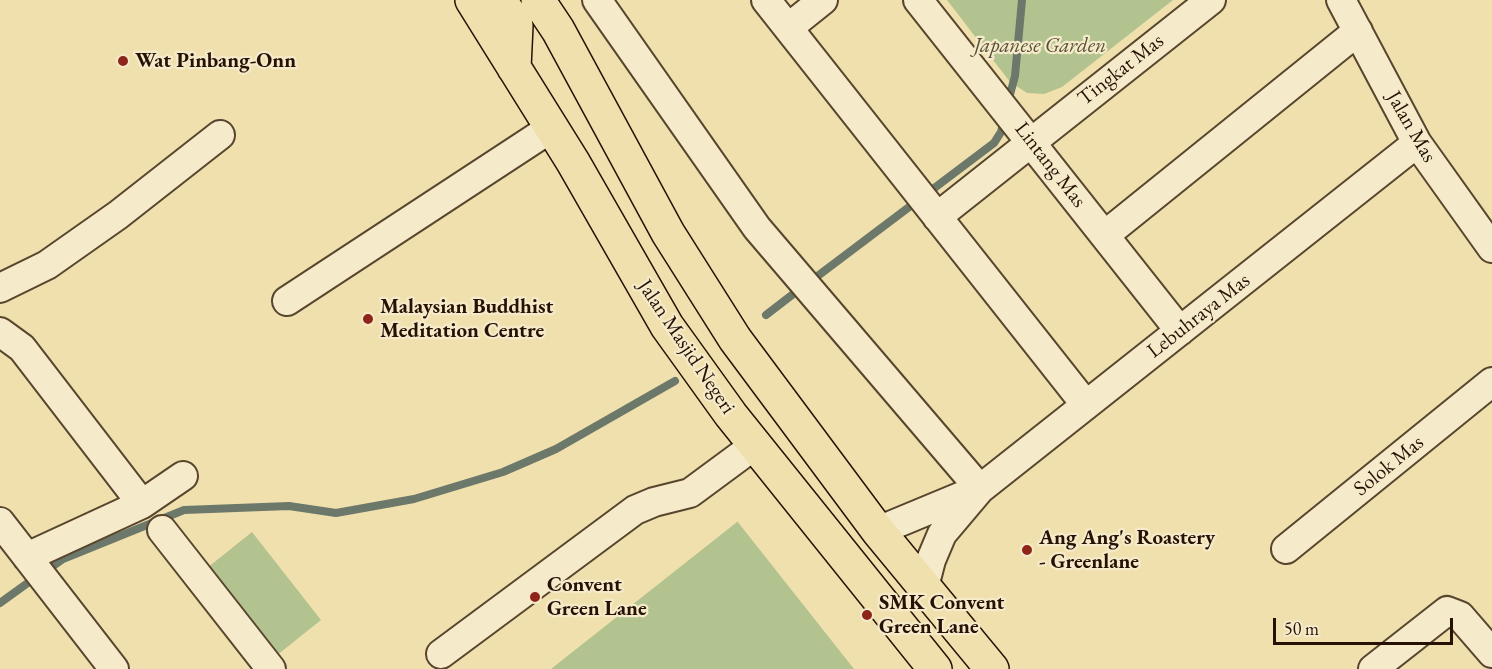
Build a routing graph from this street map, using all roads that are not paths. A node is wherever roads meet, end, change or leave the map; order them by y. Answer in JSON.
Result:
{"nodes":[{"id":1,"x":472,"y":0,"type":"edge"},
{"id":2,"x":500,"y":0,"type":"edge"},
{"id":3,"x":538,"y":0,"type":"edge"},
{"id":4,"x":597,"y":0,"type":"edge"},
{"id":5,"x":766,"y":0,"type":"edge"},
{"id":6,"x":823,"y":0,"type":"edge"},
{"id":7,"x":918,"y":0,"type":"edge"},
{"id":8,"x":1211,"y":0,"type":"edge"},
{"id":9,"x":1341,"y":0,"type":"edge"},
{"id":10,"x":788,"y":28,"type":"junction"},
{"id":11,"x":1358,"y":31,"type":"junction"},
{"id":12,"x":514,"y":68,"type":"junction"},
{"id":13,"x":552,"y":128,"type":"junction"},
{"id":14,"x":220,"y":135,"type":"dead end"},
{"id":15,"x":1032,"y":141,"type":"junction"},
{"id":16,"x":1417,"y":143,"type":"junction"},
{"id":17,"x":928,"y":206,"type":"junction"},
{"id":18,"x":1105,"y":236,"type":"junction"},
{"id":19,"x":1492,"y":248,"type":"edge"},
{"id":20,"x":0,"y":288,"type":"edge"},
{"id":21,"x":287,"y":301,"type":"dead end"},
{"id":22,"x":1180,"y":331,"type":"junction"},
{"id":23,"x":0,"y":332,"type":"edge"},
{"id":24,"x":1492,"y":382,"type":"edge"},
{"id":25,"x":1086,"y":405,"type":"junction"},
{"id":26,"x":755,"y":445,"type":"junction"},
{"id":27,"x":183,"y":476,"type":"dead end"},
{"id":28,"x":980,"y":489,"type":"junction"},
{"id":29,"x":142,"y":504,"type":"junction"},
{"id":30,"x":0,"y":522,"type":"edge"},
{"id":31,"x":162,"y":530,"type":"dead end"},
{"id":32,"x":878,"y":531,"type":"junction"},
{"id":33,"x":1286,"y":549,"type":"dead end"},
{"id":34,"x":31,"y":562,"type":"junction"},
{"id":35,"x":924,"y":587,"type":"junction"},
{"id":36,"x":1492,"y":653,"type":"edge"},
{"id":37,"x":441,"y":654,"type":"dead end"},
{"id":38,"x":114,"y":669,"type":"edge"},
{"id":39,"x":271,"y":669,"type":"edge"},
{"id":40,"x":935,"y":669,"type":"edge"},
{"id":41,"x":992,"y":669,"type":"edge"},
{"id":42,"x":1373,"y":669,"type":"edge"}],
"edges":[{"from":1,"to":12,"type":"highway","name":"Jalan Masjid Negeri"},
{"from":2,"to":12,"type":"highway"},
{"from":3,"to":32,"type":"highway"},
{"from":4,"to":28,"type":"street"},
{"from":5,"to":10,"type":"street"},
{"from":6,"to":10,"type":"street"},
{"from":7,"to":15,"type":"street","name":"Lintang Mas"},
{"from":8,"to":15,"type":"street","name":"Tingkat Mas"},
{"from":9,"to":11,"type":"street","name":"Jalan Mas"},
{"from":10,"to":17,"type":"street"},
{"from":11,"to":16,"type":"street","name":"Jalan Mas"},
{"from":11,"to":18,"type":"street"},
{"from":12,"to":13,"type":"highway","name":"Jalan Masjid Negeri"},
{"from":13,"to":21,"type":"street"},
{"from":13,"to":26,"type":"highway","name":"Jalan Masjid Negeri"},
{"from":14,"to":20,"type":"street"},
{"from":15,"to":17,"type":"street","name":"Tingkat Mas"},
{"from":15,"to":18,"type":"street","name":"Lintang Mas"},
{"from":16,"to":19,"type":"street","name":"Jalan Mas"},
{"from":16,"to":22,"type":"street","name":"Lebuhraya Mas"},
{"from":17,"to":25,"type":"street"},
{"from":18,"to":22,"type":"street","name":"Lintang Mas"},
{"from":22,"to":25,"type":"street","name":"Lebuhraya Mas"},
{"from":23,"to":29,"type":"street"},
{"from":24,"to":33,"type":"street","name":"Solok Mas"},
{"from":25,"to":28,"type":"street","name":"Lebuhraya Mas"},
{"from":26,"to":37,"type":"street"},
{"from":26,"to":40,"type":"highway","name":"Jalan Masjid Negeri"},
{"from":27,"to":29,"type":"street"},
{"from":28,"to":32,"type":"street","name":"Lebuhraya Mas"},
{"from":28,"to":35,"type":"street","name":"Lebuhraya Mas"},
{"from":29,"to":34,"type":"street"},
{"from":30,"to":34,"type":"street"},
{"from":31,"to":39,"type":"street"},
{"from":32,"to":35,"type":"highway"},
{"from":34,"to":38,"type":"street"},
{"from":35,"to":41,"type":"highway"},
{"from":36,"to":42,"type":"street"}]}
